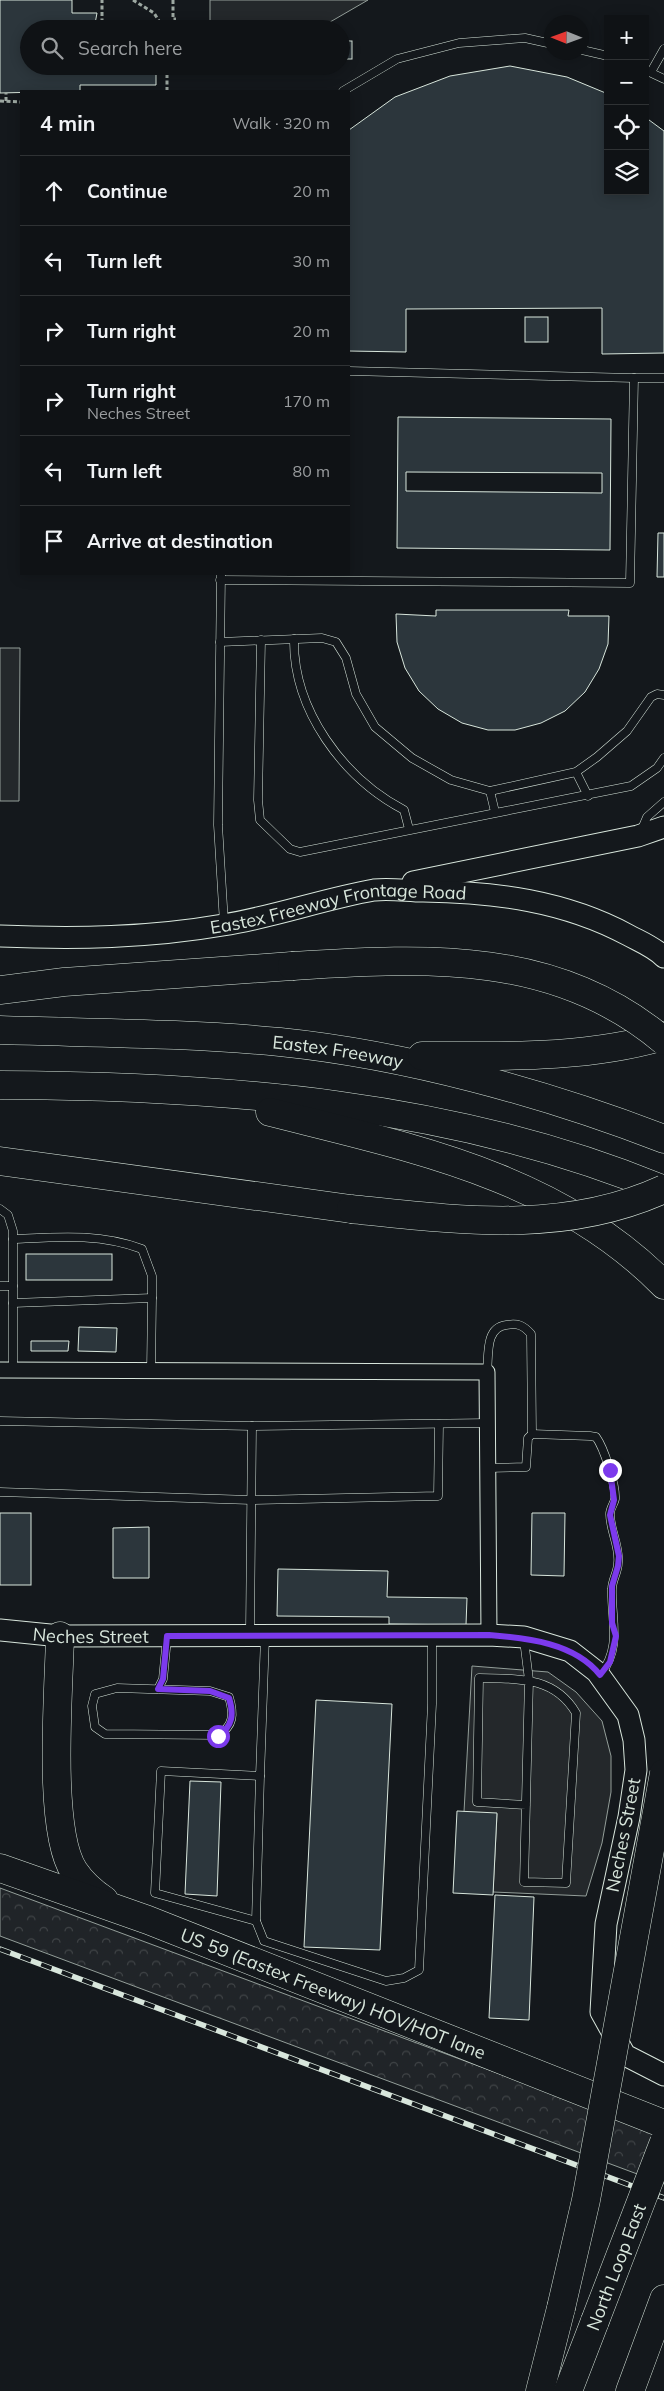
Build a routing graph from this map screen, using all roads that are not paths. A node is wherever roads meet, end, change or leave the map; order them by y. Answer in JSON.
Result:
{"nodes":[{"id":1,"x":544,"y":42,"type":"edge"},
{"id":2,"x":664,"y":49,"type":"edge"},
{"id":3,"x":589,"y":52,"type":"edge"},
{"id":4,"x":604,"y":55,"type":"edge"},
{"id":5,"x":649,"y":70,"type":"edge"},
{"id":6,"x":649,"y":72,"type":"edge"},
{"id":7,"x":664,"y":79,"type":"edge"},
{"id":8,"x":345,"y":90,"type":"edge"},
{"id":9,"x":350,"y":371,"type":"edge"},
{"id":10,"x":634,"y":378,"type":"junction"},
{"id":11,"x":664,"y":378,"type":"edge"},
{"id":12,"x":221,"y":577,"type":"edge"},
{"id":13,"x":294,"y":639,"type":"junction"},
{"id":14,"x":261,"y":640,"type":"junction"},
{"id":15,"x":220,"y":642,"type":"junction"},
{"id":16,"x":664,"y":695,"type":"edge"},
{"id":17,"x":664,"y":758,"type":"edge"},
{"id":18,"x":576,"y":772,"type":"junction"},
{"id":19,"x":490,"y":791,"type":"junction"},
{"id":20,"x":588,"y":796,"type":"junction"},
{"id":21,"x":664,"y":802,"type":"edge"},
{"id":22,"x":495,"y":812,"type":"junction"},
{"id":23,"x":664,"y":826,"type":"edge"},
{"id":24,"x":409,"y":829,"type":"junction"},
{"id":25,"x":638,"y":836,"type":"junction"},
{"id":26,"x":376,"y":890,"type":"junction"},
{"id":27,"x":224,"y":925,"type":"junction"},
{"id":28,"x":0,"y":936,"type":"edge"},
{"id":29,"x":664,"y":957,"type":"edge"},
{"id":30,"x":0,"y":990,"type":"edge"},
{"id":31,"x":0,"y":1030,"type":"edge"},
{"id":32,"x":664,"y":1036,"type":"edge"},
{"id":33,"x":664,"y":1041,"type":"edge"},
{"id":34,"x":370,"y":1054,"type":"junction"},
{"id":35,"x":0,"y":1084,"type":"edge"},
{"id":36,"x":168,"y":1090,"type":"junction"},
{"id":37,"x":664,"y":1138,"type":"edge"},
{"id":38,"x":0,"y":1161,"type":"edge"},
{"id":39,"x":664,"y":1190,"type":"edge"},
{"id":40,"x":0,"y":1209,"type":"edge"},
{"id":41,"x":13,"y":1239,"type":"junction"},
{"id":42,"x":664,"y":1285,"type":"edge"},
{"id":43,"x":0,"y":1286,"type":"edge"},
{"id":44,"x":13,"y":1286,"type":"junction"},
{"id":45,"x":152,"y":1298,"type":"junction"},
{"id":46,"x":13,"y":1303,"type":"junction"},
{"id":47,"x":7,"y":1370,"type":"edge"},
{"id":48,"x":151,"y":1370,"type":"junction"},
{"id":49,"x":488,"y":1372,"type":"junction"},
{"id":50,"x":0,"y":1421,"type":"edge"},
{"id":51,"x":488,"y":1423,"type":"junction"},
{"id":52,"x":439,"y":1424,"type":"junction"},
{"id":53,"x":252,"y":1426,"type":"junction"},
{"id":54,"x":532,"y":1434,"type":"junction"},
{"id":55,"x":488,"y":1468,"type":"junction"},
{"id":56,"x":0,"y":1492,"type":"edge"},
{"id":57,"x":251,"y":1500,"type":"junction"},
{"id":58,"x":0,"y":1630,"type":"edge"},
{"id":59,"x":258,"y":1635,"type":"junction"},
{"id":60,"x":432,"y":1635,"type":"junction"},
{"id":61,"x":489,"y":1635,"type":"junction"},
{"id":62,"x":60,"y":1636,"type":"junction"},
{"id":63,"x":167,"y":1636,"type":"junction"},
{"id":64,"x":524,"y":1637,"type":"junction"},
{"id":65,"x":600,"y":1675,"type":"junction"},
{"id":66,"x":529,"y":1680,"type":"junction"},
{"id":67,"x":158,"y":1689,"type":"junction"},
{"id":68,"x":664,"y":1773,"type":"edge"},
{"id":69,"x":260,"y":1776,"type":"junction"},
{"id":70,"x":526,"y":1805,"type":"junction"},
{"id":71,"x":0,"y":1868,"type":"edge"},
{"id":72,"x":115,"y":1908,"type":"junction"},
{"id":73,"x":256,"y":1922,"type":"junction"},
{"id":74,"x":664,"y":2075,"type":"edge"},
{"id":75,"x":664,"y":2124,"type":"edge"},
{"id":76,"x":664,"y":2142,"type":"edge"},
{"id":77,"x":664,"y":2299,"type":"edge"},
{"id":78,"x":540,"y":2391,"type":"edge"},
{"id":79,"x":568,"y":2391,"type":"edge"},
{"id":80,"x":630,"y":2391,"type":"edge"}],
"edges":[{"from":1,"to":8,"type":"lane"},
{"from":2,"to":5,"type":"lane"},
{"from":3,"to":4,"type":"lane"},
{"from":6,"to":7,"type":"lane"},
{"from":9,"to":10,"type":"lane"},
{"from":10,"to":11,"type":"lane"},
{"from":10,"to":12,"type":"lane"},
{"from":12,"to":15,"type":"lane"},
{"from":13,"to":14,"type":"lane"},
{"from":13,"to":19,"type":"lane"},
{"from":13,"to":24,"type":"lane"},
{"from":14,"to":15,"type":"lane"},
{"from":14,"to":24,"type":"lane"},
{"from":15,"to":27,"type":"lane"},
{"from":16,"to":18,"type":"lane"},
{"from":17,"to":20,"type":"lane"},
{"from":18,"to":19,"type":"lane"},
{"from":18,"to":20,"type":"lane"},
{"from":19,"to":22,"type":"lane"},
{"from":20,"to":22,"type":"lane"},
{"from":21,"to":25,"type":"lane"},
{"from":22,"to":24,"type":"lane"},
{"from":23,"to":25,"type":"main road"},
{"from":25,"to":26,"type":"main road"},
{"from":26,"to":27,"type":"main road","name":"Eastex Freeway Frontage Road"},
{"from":26,"to":29,"type":"main road","name":"Eastex Freeway Frontage Road"},
{"from":27,"to":28,"type":"main road","name":"Eastex Freeway Frontage Road"},
{"from":30,"to":33,"type":"highway","bridge":true},
{"from":31,"to":34,"type":"highway","name":"Eastex Freeway"},
{"from":32,"to":34,"type":"highway"},
{"from":34,"to":37,"type":"highway","name":"Eastex Freeway"},
{"from":35,"to":36,"type":"highway"},
{"from":36,"to":39,"type":"highway"},
{"from":36,"to":42,"type":"highway"},
{"from":38,"to":39,"type":"highway","bridge":true},
{"from":40,"to":41,"type":"lane"},
{"from":41,"to":44,"type":"lane"},
{"from":41,"to":45,"type":"lane"},
{"from":43,"to":44,"type":"lane"},
{"from":44,"to":46,"type":"lane"},
{"from":45,"to":46,"type":"lane"},
{"from":45,"to":48,"type":"lane"},
{"from":46,"to":47,"type":"lane"},
{"from":47,"to":48,"type":"street"},
{"from":48,"to":49,"type":"street"},
{"from":49,"to":51,"type":"street"},
{"from":49,"to":54,"type":"lane"},
{"from":50,"to":53,"type":"lane"},
{"from":51,"to":52,"type":"lane"},
{"from":51,"to":55,"type":"street"},
{"from":52,"to":53,"type":"lane"},
{"from":52,"to":57,"type":"lane"},
{"from":53,"to":57,"type":"lane"},
{"from":54,"to":55,"type":"lane"},
{"from":54,"to":65,"type":"lane"},
{"from":55,"to":61,"type":"street"},
{"from":56,"to":57,"type":"lane"},
{"from":57,"to":59,"type":"lane"},
{"from":58,"to":62,"type":"main road","name":"Neches Street"},
{"from":59,"to":60,"type":"main road","name":"Neches Street"},
{"from":59,"to":63,"type":"main road","name":"Neches Street"},
{"from":59,"to":69,"type":"lane"},
{"from":60,"to":61,"type":"main road","name":"Neches Street"},
{"from":60,"to":73,"type":"lane"},
{"from":61,"to":64,"type":"main road","name":"Neches Street"},
{"from":62,"to":63,"type":"main road","name":"Neches Street"},
{"from":62,"to":72,"type":"highway"},
{"from":63,"to":67,"type":"lane"},
{"from":64,"to":65,"type":"main road","name":"Neches Street"},
{"from":64,"to":66,"type":"lane"},
{"from":65,"to":74,"type":"main road","name":"Neches Street"},
{"from":66,"to":70,"type":"lane"},
{"from":66,"to":70,"type":"lane"},
{"from":66,"to":70,"type":"lane"},
{"from":67,"to":67,"type":"lane"},
{"from":68,"to":78,"type":"highway","bridge":true},
{"from":69,"to":73,"type":"lane"},
{"from":69,"to":73,"type":"lane"},
{"from":71,"to":72,"type":"highway","name":"US 59 (Eastex Freeway) HOV/HOT lane"},
{"from":72,"to":75,"type":"highway","name":"US 59 (Eastex Freeway) HOV/HOT lane"},
{"from":76,"to":79,"type":"highway","name":"North Loop East","bridge":true},
{"from":77,"to":80,"type":"highway"}]}
